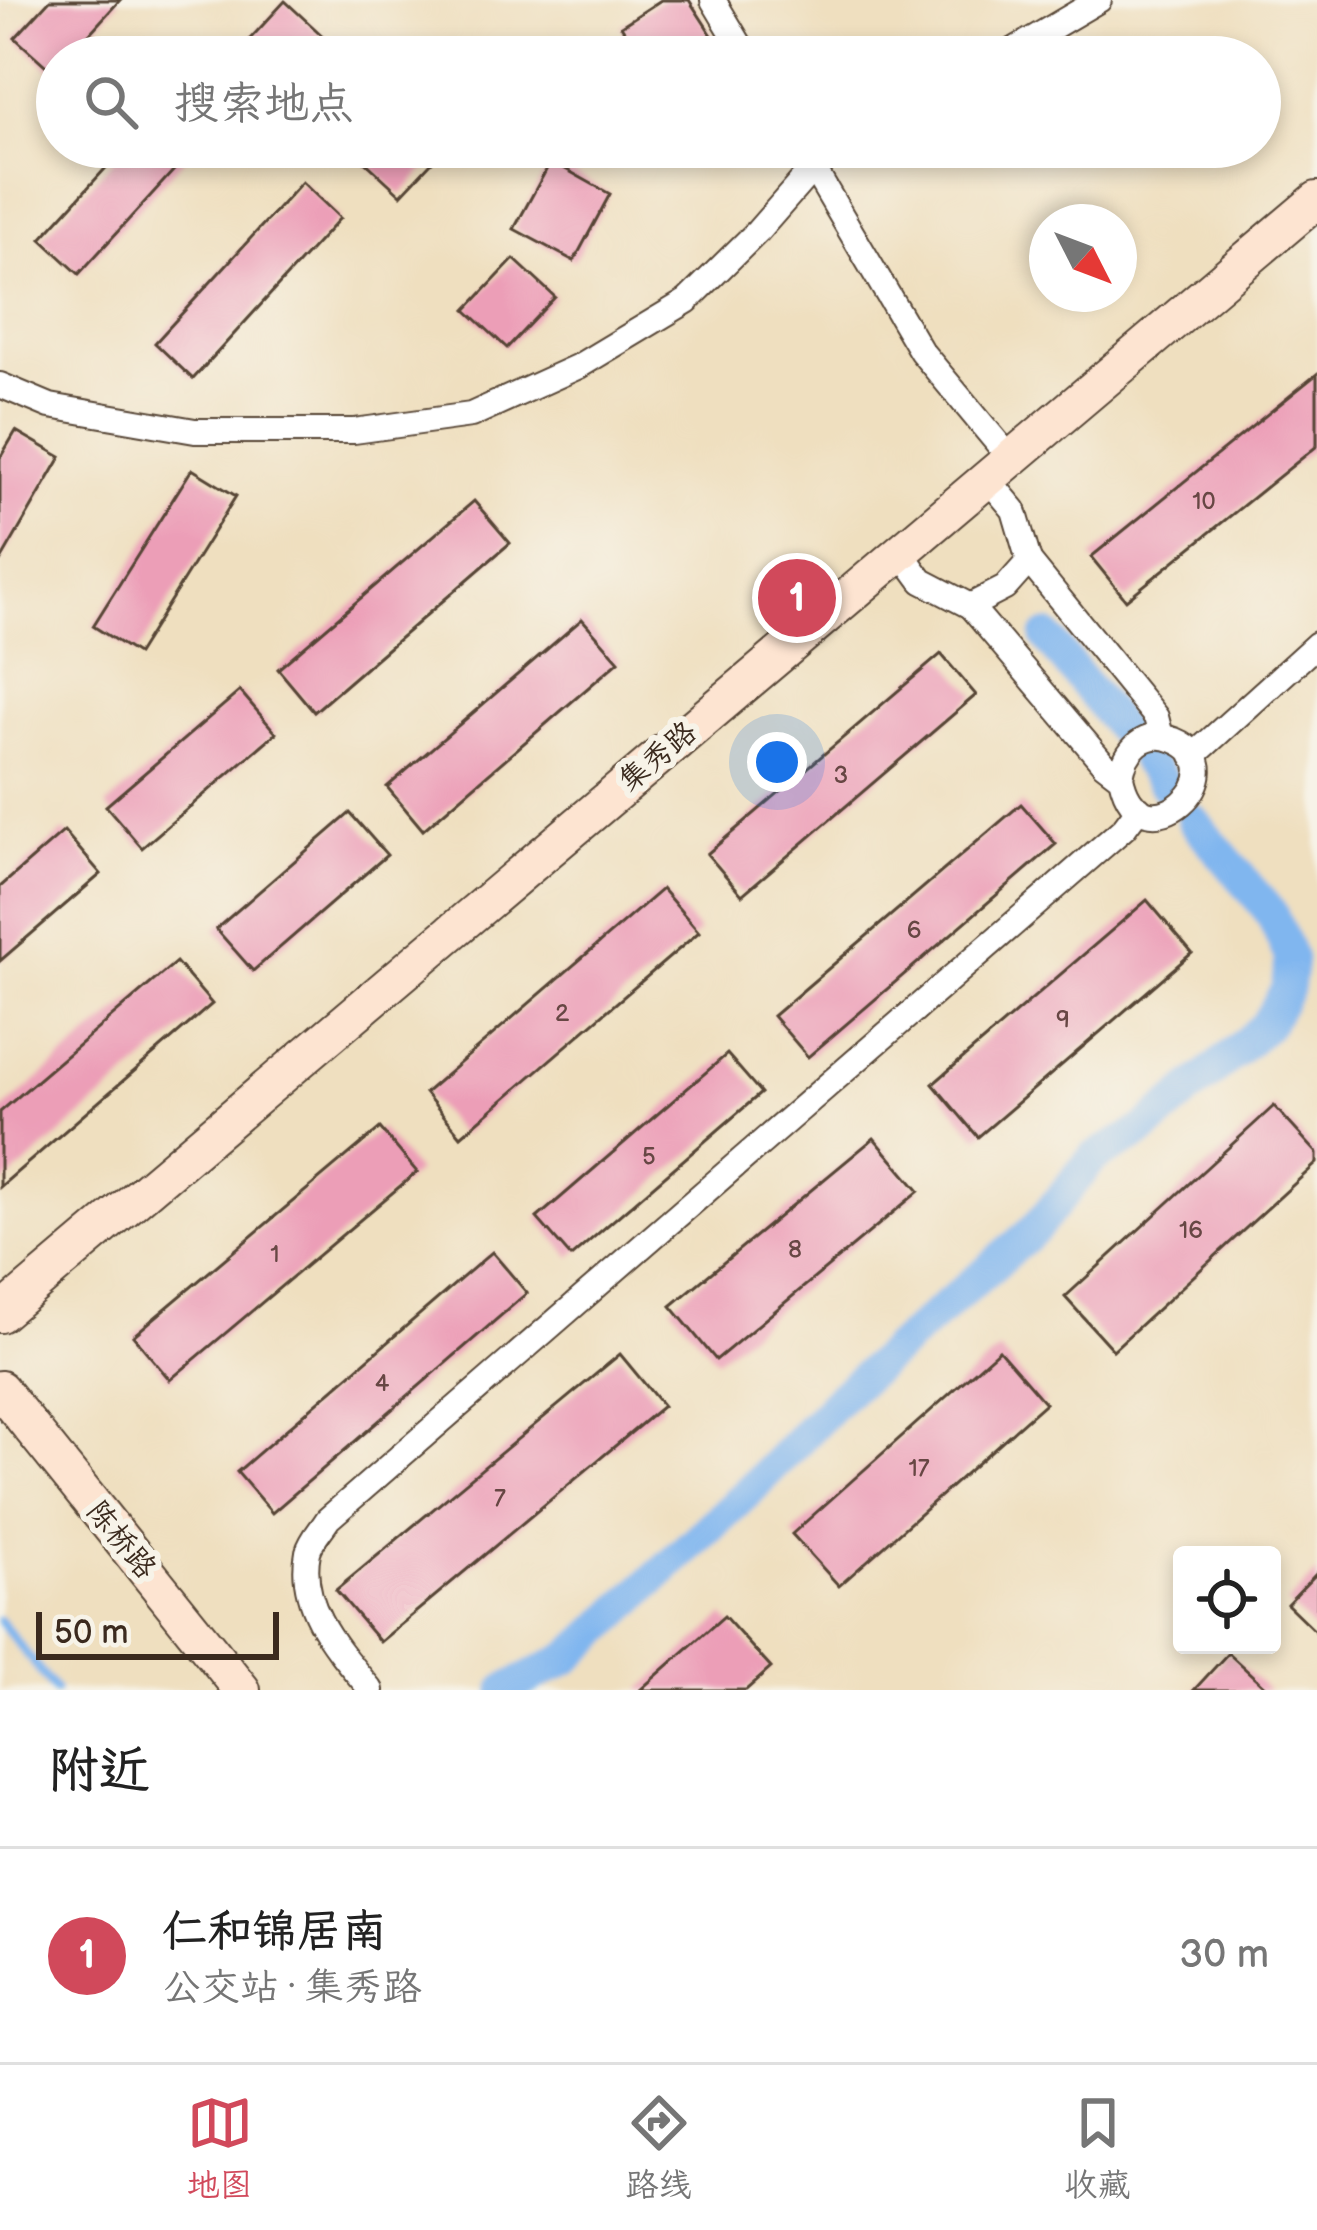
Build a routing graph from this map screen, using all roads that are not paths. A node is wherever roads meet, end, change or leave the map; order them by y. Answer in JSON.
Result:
{"nodes":[{"id":1,"x":713,"y":0,"type":"edge"},
{"id":2,"x":1099,"y":0,"type":"edge"},
{"id":3,"x":734,"y":36,"type":"edge"},
{"id":4,"x":1038,"y":36,"type":"edge"},
{"id":5,"x":800,"y":168,"type":"edge"},
{"id":6,"x":813,"y":168,"type":"edge"},
{"id":7,"x":1317,"y":200,"type":"edge"},
{"id":8,"x":0,"y":385,"type":"edge"},
{"id":9,"x":998,"y":468,"type":"junction"},
{"id":10,"x":899,"y":550,"type":"junction"},
{"id":11,"x":1029,"y":561,"type":"junction"},
{"id":12,"x":970,"y":606,"type":"junction"},
{"id":13,"x":1317,"y":644,"type":"edge"},
{"id":14,"x":1161,"y":736,"type":"junction"},
{"id":15,"x":1193,"y":756,"type":"junction"},
{"id":16,"x":1121,"y":777,"type":"junction"},
{"id":17,"x":1139,"y":808,"type":"junction"},
{"id":18,"x":0,"y":1314,"type":"edge"},
{"id":19,"x":0,"y":1389,"type":"edge"},
{"id":20,"x":242,"y":1690,"type":"edge"},
{"id":21,"x":371,"y":1690,"type":"edge"}],
"edges":[{"from":1,"to":3,"type":"street"},
{"from":2,"to":4,"type":"street"},
{"from":5,"to":8,"type":"street"},
{"from":6,"to":9,"type":"street"},
{"from":7,"to":9,"type":"street","name":"集秀路"},
{"from":9,"to":10,"type":"street","name":"集秀路"},
{"from":9,"to":11,"type":"street"},
{"from":10,"to":12,"type":"street"},
{"from":10,"to":18,"type":"street","name":"集秀路"},
{"from":11,"to":12,"type":"street"},
{"from":11,"to":14,"type":"street"},
{"from":12,"to":16,"type":"street"},
{"from":13,"to":15,"type":"street"},
{"from":14,"to":15,"type":"street"},
{"from":14,"to":16,"type":"street"},
{"from":15,"to":17,"type":"street"},
{"from":16,"to":17,"type":"street"},
{"from":17,"to":21,"type":"street"},
{"from":19,"to":20,"type":"street","name":"陈桥路"}]}
